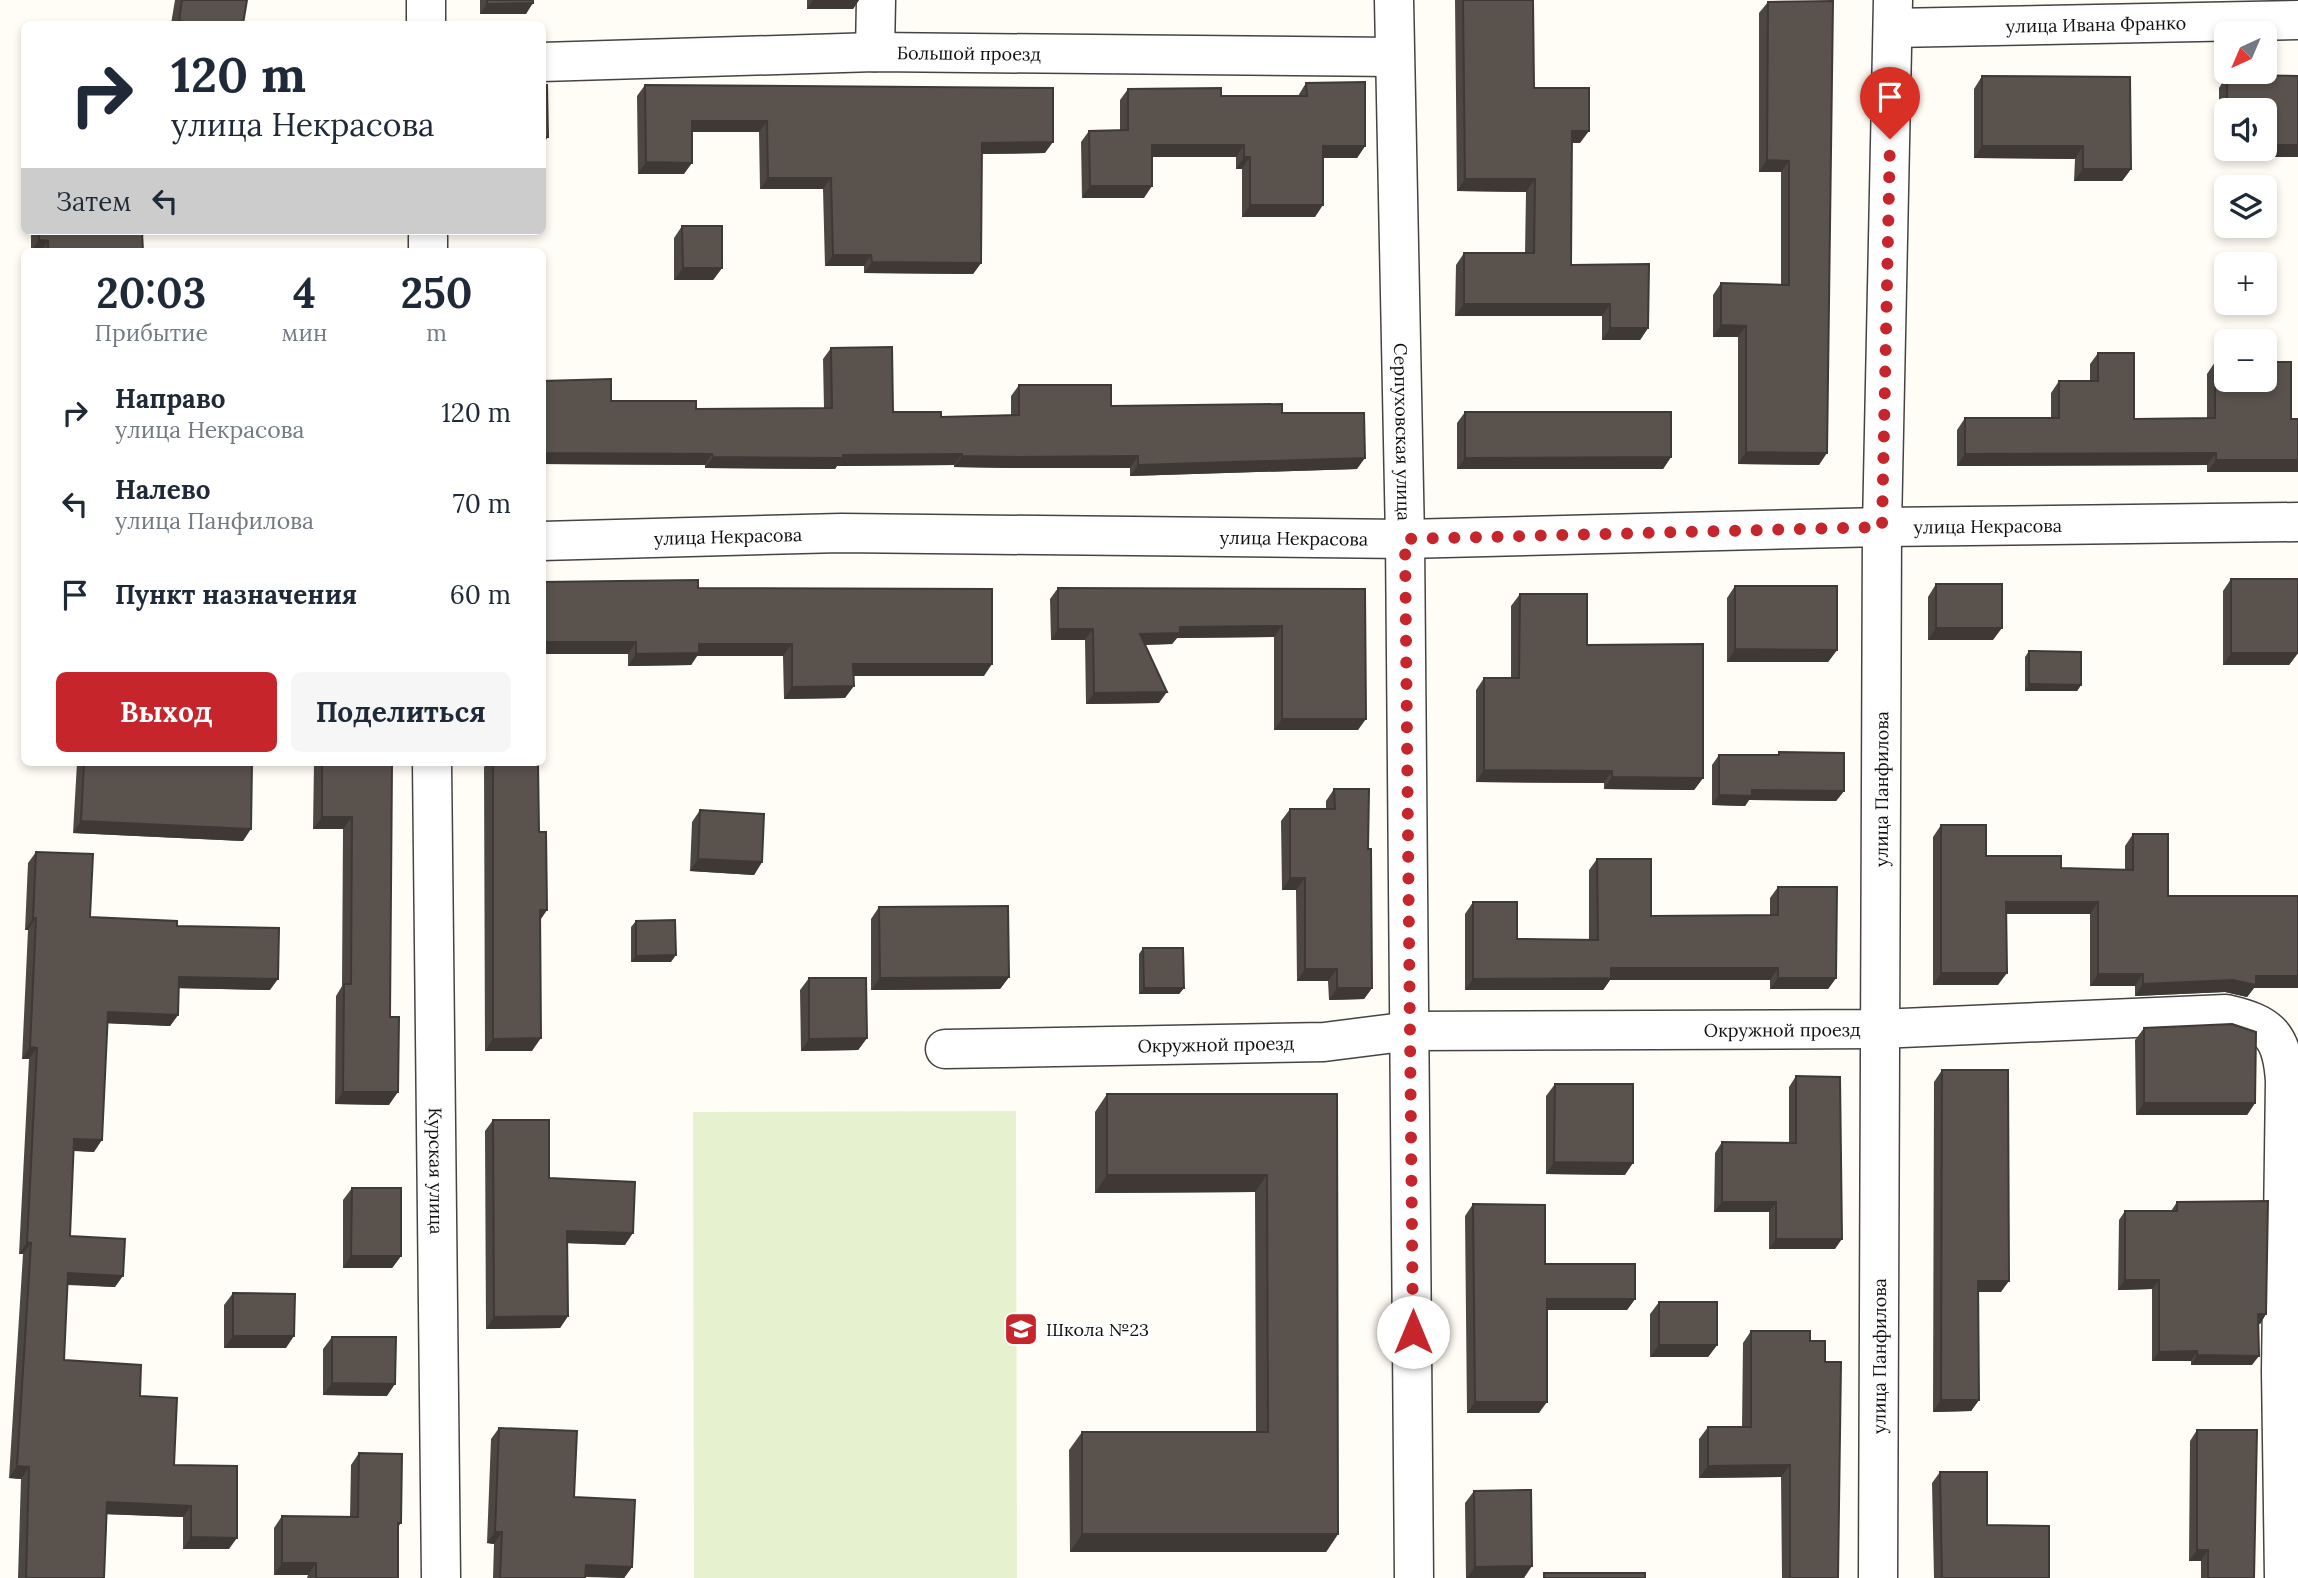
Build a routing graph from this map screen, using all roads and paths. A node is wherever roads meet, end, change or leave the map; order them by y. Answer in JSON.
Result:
{"nodes":[{"id":1,"x":426,"y":0,"type":"edge"},
{"id":2,"x":876,"y":0,"type":"edge"},
{"id":3,"x":1394,"y":0,"type":"edge"},
{"id":4,"x":1893,"y":14,"type":"edge"},
{"id":5,"x":2298,"y":20,"type":"edge"},
{"id":6,"x":426,"y":21,"type":"edge"},
{"id":7,"x":875,"y":52,"type":"junction"},
{"id":8,"x":1394,"y":57,"type":"junction"},
{"id":9,"x":546,"y":62,"type":"edge"},
{"id":10,"x":2298,"y":523,"type":"edge"},
{"id":11,"x":1882,"y":527,"type":"junction"},
{"id":12,"x":1405,"y":539,"type":"junction"},
{"id":13,"x":546,"y":541,"type":"edge"},
{"id":14,"x":432,"y":766,"type":"edge"},
{"id":15,"x":1879,"y":1029,"type":"junction"},
{"id":16,"x":1411,"y":1031,"type":"junction"},
{"id":17,"x":945,"y":1049,"type":"dead end"},
{"id":18,"x":2290,"y":1371,"type":"edge"},
{"id":19,"x":441,"y":1578,"type":"edge"},
{"id":20,"x":1414,"y":1578,"type":"edge"},
{"id":21,"x":1878,"y":1578,"type":"edge"},
{"id":22,"x":2284,"y":1578,"type":"edge"}],
"edges":[{"from":1,"to":6,"type":"street"},
{"from":2,"to":7,"type":"street"},
{"from":3,"to":8,"type":"street","name":"Серпуховская улица"},
{"from":4,"to":5,"type":"street","name":"улица Ивана Франко"},
{"from":4,"to":11,"type":"street","name":"улица Панфилова"},
{"from":7,"to":8,"type":"street","name":"Большой проезд"},
{"from":7,"to":9,"type":"street","name":"Большой проезд"},
{"from":8,"to":12,"type":"street","name":"Серпуховская улица"},
{"from":10,"to":11,"type":"street","name":"улица Некрасова"},
{"from":11,"to":12,"type":"street","name":"улица Некрасова"},
{"from":11,"to":15,"type":"street","name":"улица Панфилова"},
{"from":12,"to":13,"type":"street","name":"улица Некрасова"},
{"from":12,"to":16,"type":"street","name":"Серпуховская улица"},
{"from":14,"to":19,"type":"street","name":"Курская улица"},
{"from":15,"to":16,"type":"street","name":"Окружной проезд"},
{"from":15,"to":18,"type":"street","name":"Окружной проезд"},
{"from":15,"to":21,"type":"street","name":"улица Панфилова"},
{"from":16,"to":17,"type":"street","name":"Окружной проезд"},
{"from":16,"to":20,"type":"street","name":"Серпуховская улица"},
{"from":18,"to":22,"type":"street","name":"Окружной проезд"}]}
